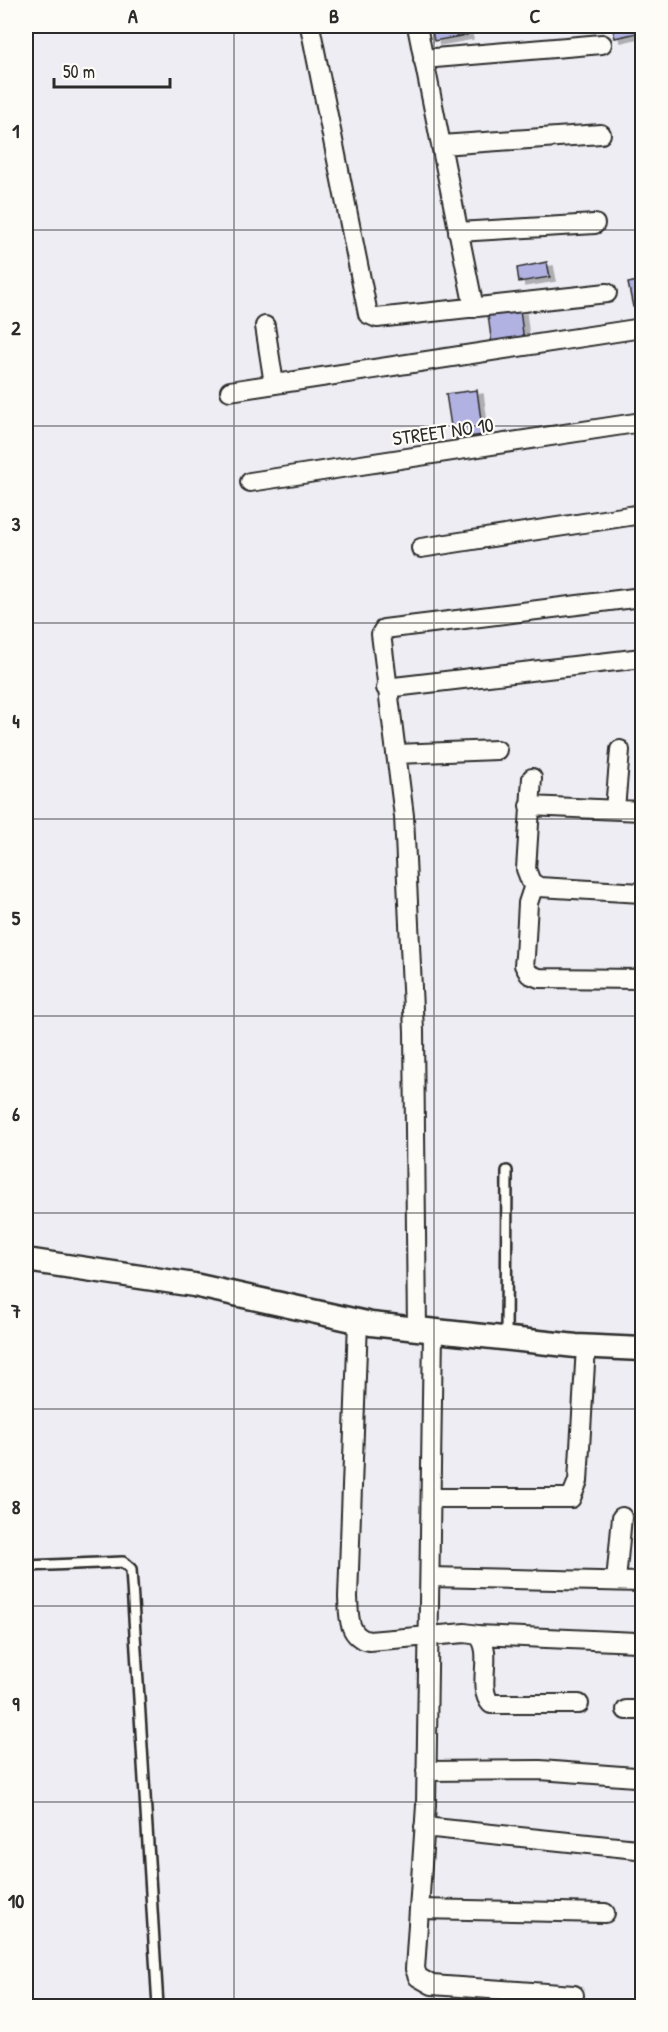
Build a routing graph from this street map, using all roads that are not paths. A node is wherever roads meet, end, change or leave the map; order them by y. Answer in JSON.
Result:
{"nodes":[{"id":1,"x":310,"y":26,"type":"edge"},
{"id":2,"x":417,"y":26,"type":"edge"},
{"id":3,"x":602,"y":44,"type":"dead end"},
{"id":4,"x":423,"y":58,"type":"junction"},
{"id":5,"x":601,"y":134,"type":"dead end"},
{"id":6,"x":441,"y":145,"type":"junction"},
{"id":7,"x":596,"y":224,"type":"dead end"},
{"id":8,"x":458,"y":232,"type":"junction"},
{"id":9,"x":607,"y":293,"type":"dead end"},
{"id":10,"x":474,"y":308,"type":"junction"},
{"id":11,"x":265,"y":326,"type":"dead end"},
{"id":12,"x":642,"y":328,"type":"edge"},
{"id":13,"x":274,"y":384,"type":"junction"},
{"id":14,"x":230,"y":391,"type":"dead end"},
{"id":15,"x":642,"y":422,"type":"edge"},
{"id":16,"x":250,"y":482,"type":"dead end"},
{"id":17,"x":642,"y":514,"type":"edge"},
{"id":18,"x":421,"y":548,"type":"dead end"},
{"id":19,"x":642,"y":597,"type":"edge"},
{"id":20,"x":642,"y":658,"type":"edge"},
{"id":21,"x":386,"y":688,"type":"junction"},
{"id":22,"x":497,"y":750,"type":"dead end"},
{"id":23,"x":620,"y":750,"type":"dead end"},
{"id":24,"x":396,"y":754,"type":"junction"},
{"id":25,"x":532,"y":778,"type":"dead end"},
{"id":26,"x":529,"y":806,"type":"junction"},
{"id":27,"x":615,"y":808,"type":"junction"},
{"id":28,"x":642,"y":811,"type":"edge"},
{"id":29,"x":534,"y":885,"type":"junction"},
{"id":30,"x":642,"y":893,"type":"edge"},
{"id":31,"x":642,"y":979,"type":"edge"},
{"id":32,"x":507,"y":1171,"type":"dead end"},
{"id":33,"x":26,"y":1260,"type":"edge"},
{"id":34,"x":358,"y":1321,"type":"junction"},
{"id":35,"x":425,"y":1331,"type":"junction"},
{"id":36,"x":506,"y":1339,"type":"junction"},
{"id":37,"x":586,"y":1347,"type":"junction"},
{"id":38,"x":642,"y":1349,"type":"edge"},
{"id":39,"x":432,"y":1498,"type":"junction"},
{"id":40,"x":622,"y":1516,"type":"dead end"},
{"id":41,"x":26,"y":1566,"type":"edge"},
{"id":42,"x":430,"y":1577,"type":"junction"},
{"id":43,"x":616,"y":1581,"type":"junction"},
{"id":44,"x":642,"y":1582,"type":"edge"},
{"id":45,"x":478,"y":1635,"type":"junction"},
{"id":46,"x":429,"y":1637,"type":"junction"},
{"id":47,"x":637,"y":1642,"type":"dead end"},
{"id":48,"x":579,"y":1704,"type":"dead end"},
{"id":49,"x":426,"y":1771,"type":"junction"},
{"id":50,"x":635,"y":1777,"type":"dead end"},
{"id":51,"x":424,"y":1827,"type":"junction"},
{"id":52,"x":637,"y":1849,"type":"dead end"},
{"id":53,"x":419,"y":1908,"type":"junction"},
{"id":54,"x":605,"y":1913,"type":"dead end"},
{"id":55,"x":574,"y":1995,"type":"dead end"},
{"id":56,"x":158,"y":2007,"type":"edge"}],
"edges":[{"from":1,"to":10,"type":"street"},
{"from":2,"to":4,"type":"street"},
{"from":3,"to":4,"type":"street"},
{"from":4,"to":6,"type":"street"},
{"from":5,"to":6,"type":"street"},
{"from":6,"to":8,"type":"street"},
{"from":7,"to":8,"type":"street"},
{"from":8,"to":10,"type":"street"},
{"from":9,"to":10,"type":"street"},
{"from":11,"to":13,"type":"street"},
{"from":12,"to":13,"type":"street"},
{"from":13,"to":14,"type":"street"},
{"from":15,"to":16,"type":"street","name":"STREET NO 10"},
{"from":17,"to":18,"type":"street"},
{"from":19,"to":21,"type":"street"},
{"from":20,"to":21,"type":"street"},
{"from":21,"to":24,"type":"street"},
{"from":22,"to":24,"type":"street"},
{"from":23,"to":27,"type":"street"},
{"from":24,"to":35,"type":"street"},
{"from":25,"to":26,"type":"street"},
{"from":26,"to":27,"type":"street"},
{"from":26,"to":29,"type":"street"},
{"from":27,"to":28,"type":"street"},
{"from":29,"to":30,"type":"street"},
{"from":29,"to":31,"type":"street"},
{"from":32,"to":36,"type":"lane"},
{"from":33,"to":34,"type":"street"},
{"from":34,"to":35,"type":"street"},
{"from":34,"to":46,"type":"street"},
{"from":35,"to":36,"type":"street"},
{"from":35,"to":39,"type":"street"},
{"from":36,"to":37,"type":"street"},
{"from":37,"to":38,"type":"street"},
{"from":37,"to":39,"type":"street"},
{"from":39,"to":42,"type":"street"},
{"from":40,"to":43,"type":"street"},
{"from":41,"to":56,"type":"lane"},
{"from":42,"to":43,"type":"street"},
{"from":42,"to":46,"type":"street"},
{"from":43,"to":44,"type":"street"},
{"from":45,"to":46,"type":"street"},
{"from":45,"to":47,"type":"street"},
{"from":45,"to":48,"type":"street"},
{"from":46,"to":49,"type":"street"},
{"from":49,"to":50,"type":"street"},
{"from":49,"to":51,"type":"street"},
{"from":51,"to":52,"type":"street"},
{"from":51,"to":53,"type":"street"},
{"from":53,"to":54,"type":"street"},
{"from":53,"to":55,"type":"street"}]}
